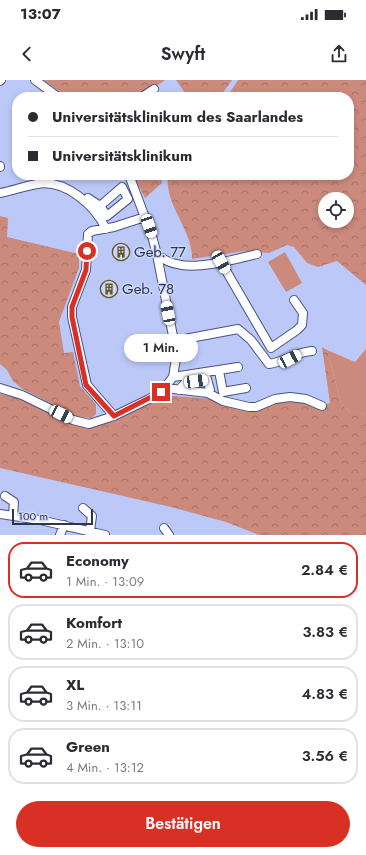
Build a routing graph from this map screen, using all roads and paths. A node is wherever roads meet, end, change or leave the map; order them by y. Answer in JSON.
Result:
{"nodes":[{"id":1,"x":35,"y":80,"type":"edge"},
{"id":2,"x":154,"y":88,"type":"dead end"},
{"id":3,"x":51,"y":92,"type":"edge"},
{"id":4,"x":149,"y":92,"type":"edge"},
{"id":5,"x":35,"y":180,"type":"edge"},
{"id":6,"x":40,"y":180,"type":"edge"},
{"id":7,"x":131,"y":180,"type":"edge"},
{"id":8,"x":37,"y":184,"type":"junction"},
{"id":9,"x":0,"y":193,"type":"edge"},
{"id":10,"x":84,"y":200,"type":"junction"},
{"id":11,"x":100,"y":206,"type":"dead end"},
{"id":12,"x":145,"y":217,"type":"junction"},
{"id":13,"x":106,"y":229,"type":"junction"},
{"id":14,"x":257,"y":254,"type":"dead end"},
{"id":15,"x":157,"y":255,"type":"junction"},
{"id":16,"x":221,"y":262,"type":"junction"},
{"id":17,"x":294,"y":300,"type":"dead end"},
{"id":18,"x":174,"y":340,"type":"junction"},
{"id":19,"x":312,"y":351,"type":"dead end"},
{"id":20,"x":238,"y":367,"type":"dead end"},
{"id":21,"x":219,"y":371,"type":"junction"},
{"id":22,"x":173,"y":377,"type":"junction"},
{"id":23,"x":0,"y":388,"type":"edge"},
{"id":24,"x":246,"y":388,"type":"dead end"},
{"id":25,"x":167,"y":389,"type":"junction"},
{"id":26,"x":178,"y":390,"type":"junction"},
{"id":27,"x":208,"y":394,"type":"junction"},
{"id":28,"x":322,"y":406,"type":"dead end"},
{"id":29,"x":114,"y":416,"type":"junction"},
{"id":30,"x":5,"y":496,"type":"dead end"},
{"id":31,"x":83,"y":508,"type":"dead end"},
{"id":32,"x":0,"y":514,"type":"edge"},
{"id":33,"x":13,"y":515,"type":"junction"},
{"id":34,"x":64,"y":525,"type":"junction"},
{"id":35,"x":164,"y":528,"type":"dead end"},
{"id":36,"x":90,"y":531,"type":"junction"},
{"id":37,"x":60,"y":535,"type":"edge"},
{"id":38,"x":105,"y":535,"type":"edge"},
{"id":39,"x":169,"y":535,"type":"edge"}],
"edges":[{"from":1,"to":3,"type":"street"},
{"from":2,"to":4,"type":"street"},
{"from":5,"to":8,"type":"street"},
{"from":6,"to":8,"type":"street"},
{"from":7,"to":12,"type":"street"},
{"from":8,"to":9,"type":"street"},
{"from":8,"to":10,"type":"street"},
{"from":10,"to":11,"type":"street"},
{"from":10,"to":13,"type":"street"},
{"from":12,"to":13,"type":"street"},
{"from":12,"to":15,"type":"street"},
{"from":13,"to":29,"type":"street"},
{"from":14,"to":16,"type":"street"},
{"from":15,"to":16,"type":"street"},
{"from":15,"to":18,"type":"street"},
{"from":16,"to":17,"type":"street"},
{"from":18,"to":19,"type":"street"},
{"from":18,"to":22,"type":"street"},
{"from":20,"to":21,"type":"street"},
{"from":21,"to":22,"type":"street"},
{"from":21,"to":24,"type":"street"},
{"from":22,"to":25,"type":"street"},
{"from":23,"to":29,"type":"street"},
{"from":25,"to":26,"type":"street"},
{"from":25,"to":29,"type":"street"},
{"from":26,"to":27,"type":"street"},
{"from":26,"to":27,"type":"street"},
{"from":27,"to":28,"type":"street"},
{"from":30,"to":33,"type":"street"},
{"from":31,"to":36,"type":"street"},
{"from":32,"to":33,"type":"street"},
{"from":33,"to":34,"type":"street"},
{"from":34,"to":36,"type":"street"},
{"from":34,"to":37,"type":"street"},
{"from":35,"to":39,"type":"street"},
{"from":36,"to":38,"type":"street"}]}
